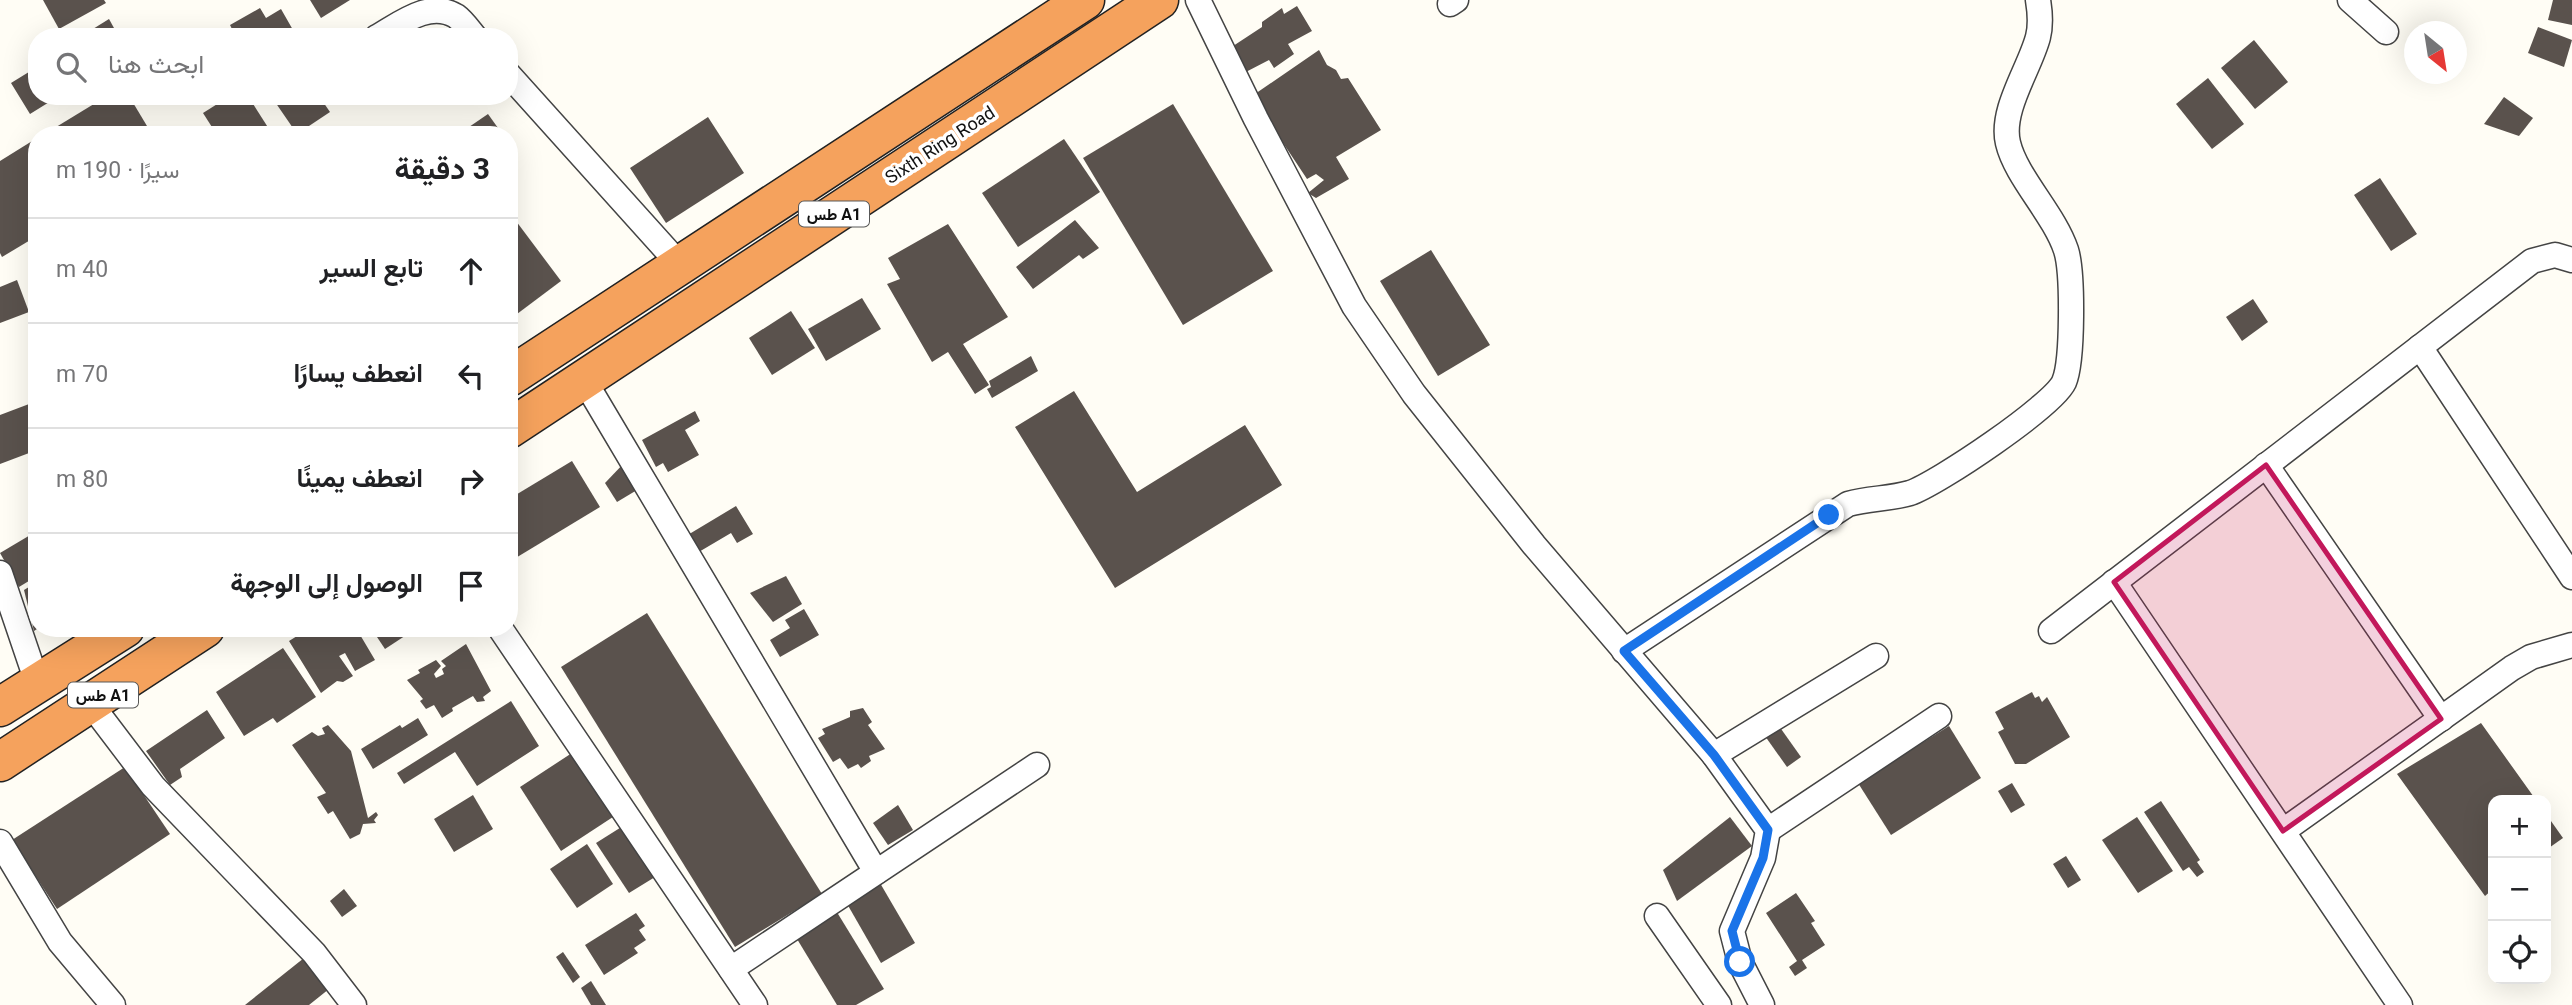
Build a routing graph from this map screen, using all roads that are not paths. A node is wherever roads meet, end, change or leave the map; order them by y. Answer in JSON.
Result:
{"nodes":[{"id":1,"x":1085,"y":0,"type":"edge"},
{"id":2,"x":1159,"y":0,"type":"edge"},
{"id":3,"x":1198,"y":0,"type":"edge"},
{"id":4,"x":2038,"y":0,"type":"edge"},
{"id":5,"x":2350,"y":0,"type":"edge"},
{"id":6,"x":393,"y":28,"type":"edge"},
{"id":7,"x":467,"y":28,"type":"edge"},
{"id":8,"x":2386,"y":32,"type":"dead end"},
{"id":9,"x":518,"y":85,"type":"edge"},
{"id":10,"x":2572,"y":260,"type":"edge"},
{"id":11,"x":680,"y":265,"type":"junction"},
{"id":12,"x":2420,"y":347,"type":"junction"},
{"id":13,"x":518,"y":371,"type":"edge"},
{"id":14,"x":584,"y":380,"type":"junction"},
{"id":15,"x":518,"y":423,"type":"edge"},
{"id":16,"x":2266,"y":465,"type":"junction"},
{"id":17,"x":0,"y":573,"type":"edge"},
{"id":18,"x":2572,"y":577,"type":"edge"},
{"id":19,"x":2114,"y":582,"type":"junction"},
{"id":20,"x":2051,"y":631,"type":"dead end"},
{"id":21,"x":113,"y":637,"type":"edge"},
{"id":22,"x":117,"y":637,"type":"edge"},
{"id":23,"x":191,"y":637,"type":"edge"},
{"id":24,"x":506,"y":637,"type":"edge"},
{"id":25,"x":2572,"y":645,"type":"edge"},
{"id":26,"x":1624,"y":651,"type":"junction"},
{"id":27,"x":1876,"y":656,"type":"dead end"},
{"id":28,"x":130,"y":677,"type":"junction"},
{"id":29,"x":37,"y":682,"type":"junction"},
{"id":30,"x":90,"y":703,"type":"junction"},
{"id":31,"x":0,"y":707,"type":"edge"},
{"id":32,"x":1938,"y":716,"type":"dead end"},
{"id":33,"x":2441,"y":719,"type":"junction"},
{"id":34,"x":1714,"y":755,"type":"junction"},
{"id":35,"x":0,"y":762,"type":"edge"},
{"id":36,"x":1037,"y":765,"type":"dead end"},
{"id":37,"x":1768,"y":830,"type":"junction"},
{"id":38,"x":2283,"y":831,"type":"junction"},
{"id":39,"x":0,"y":842,"type":"edge"},
{"id":40,"x":876,"y":872,"type":"junction"},
{"id":41,"x":1657,"y":916,"type":"dead end"},
{"id":42,"x":731,"y":969,"type":"junction"},
{"id":43,"x":113,"y":1005,"type":"edge"},
{"id":44,"x":354,"y":1005,"type":"edge"},
{"id":45,"x":755,"y":1005,"type":"edge"},
{"id":46,"x":1719,"y":1005,"type":"edge"},
{"id":47,"x":1762,"y":1005,"type":"edge"},
{"id":48,"x":2400,"y":1005,"type":"edge"}],
"edges":[{"from":1,"to":11,"type":"highway","number":"طس A1"},
{"from":2,"to":14,"type":"highway","name":"Sixth Ring Road","number":"طس A1"},
{"from":3,"to":26,"type":"street"},
{"from":4,"to":26,"type":"street"},
{"from":5,"to":8,"type":"street"},
{"from":6,"to":7,"type":"street"},
{"from":9,"to":11,"type":"street"},
{"from":10,"to":12,"type":"street"},
{"from":11,"to":13,"type":"highway","number":"طس A1"},
{"from":12,"to":16,"type":"street"},
{"from":12,"to":18,"type":"street"},
{"from":14,"to":15,"type":"highway","name":"Sixth Ring Road","number":"طس A1"},
{"from":14,"to":40,"type":"street"},
{"from":16,"to":19,"type":"street"},
{"from":16,"to":33,"type":"street"},
{"from":17,"to":29,"type":"street"},
{"from":19,"to":20,"type":"street"},
{"from":19,"to":38,"type":"street"},
{"from":21,"to":29,"type":"highway","number":"طس A1"},
{"from":22,"to":28,"type":"highway"},
{"from":23,"to":28,"type":"highway","number":"طس A1"},
{"from":24,"to":42,"type":"street"},
{"from":25,"to":33,"type":"street"},
{"from":26,"to":34,"type":"street"},
{"from":27,"to":34,"type":"street"},
{"from":28,"to":30,"type":"highway","number":"طس A1"},
{"from":29,"to":31,"type":"highway","number":"طس A1"},
{"from":30,"to":35,"type":"highway","number":"طس A1"},
{"from":30,"to":44,"type":"street"},
{"from":32,"to":37,"type":"street"},
{"from":33,"to":38,"type":"street"},
{"from":34,"to":37,"type":"street"},
{"from":36,"to":40,"type":"street"},
{"from":37,"to":47,"type":"street"},
{"from":38,"to":48,"type":"street"},
{"from":39,"to":43,"type":"street"},
{"from":40,"to":42,"type":"street"},
{"from":41,"to":46,"type":"street"},
{"from":42,"to":45,"type":"street"}]}
